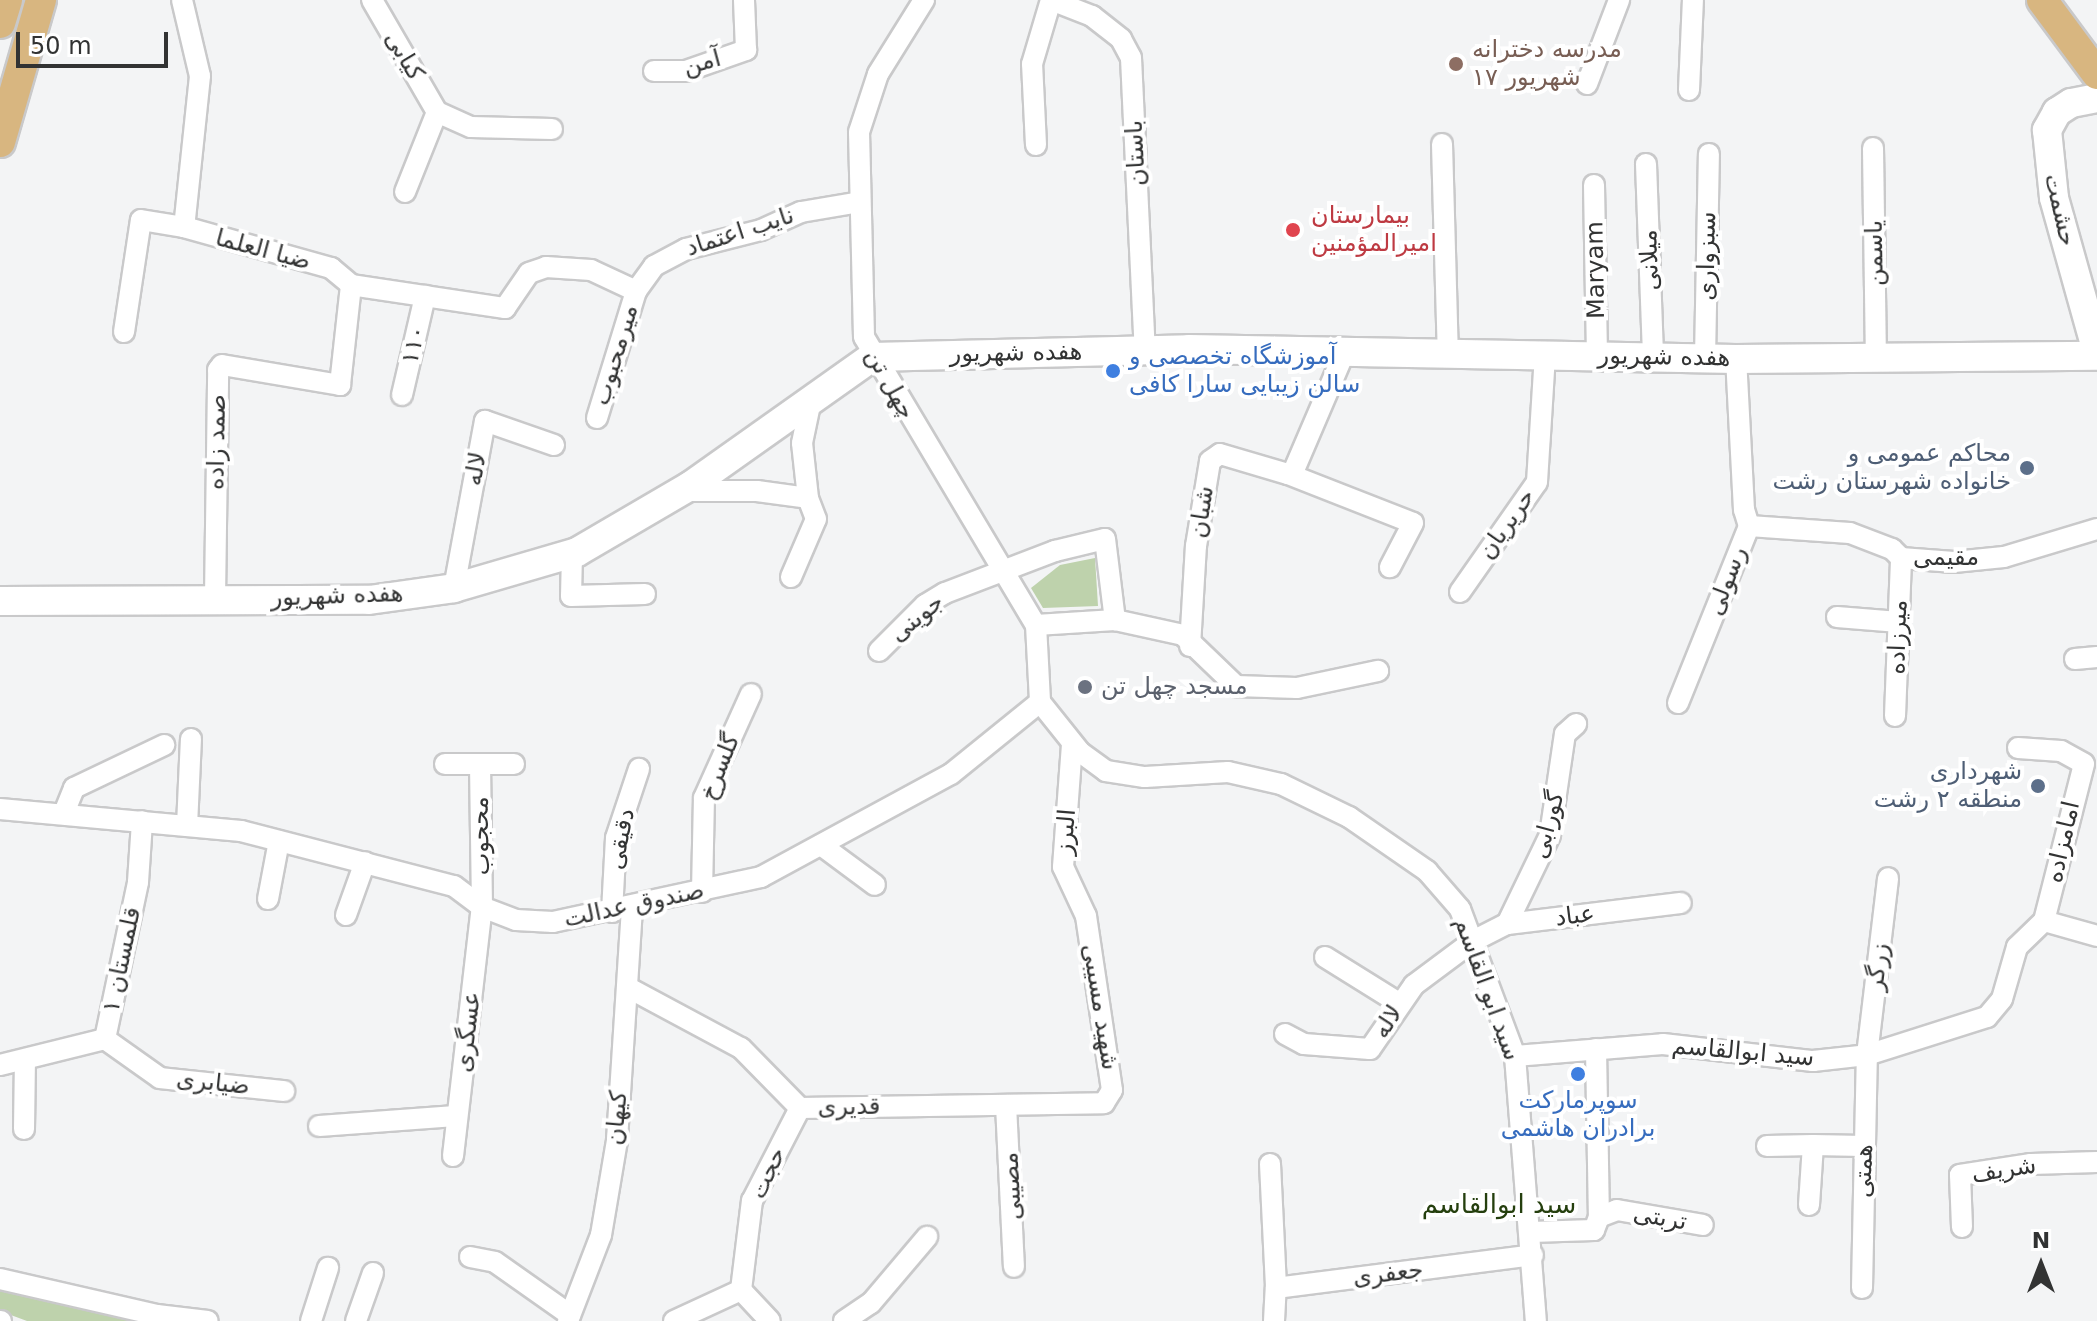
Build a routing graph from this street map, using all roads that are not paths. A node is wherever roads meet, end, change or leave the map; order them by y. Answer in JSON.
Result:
{"nodes":[{"id":1,"x":7,"y":0,"type":"edge"},
{"id":2,"x":41,"y":0,"type":"edge"},
{"id":3,"x":182,"y":0,"type":"edge"},
{"id":4,"x":372,"y":0,"type":"edge"},
{"id":5,"x":744,"y":0,"type":"edge"},
{"id":6,"x":924,"y":0,"type":"edge"},
{"id":7,"x":1051,"y":0,"type":"edge"},
{"id":8,"x":1619,"y":0,"type":"edge"},
{"id":9,"x":1693,"y":0,"type":"edge"},
{"id":10,"x":2042,"y":0,"type":"edge"},
{"id":11,"x":0,"y":23,"type":"edge"},
{"id":12,"x":654,"y":71,"type":"dead end"},
{"id":13,"x":2097,"y":74,"type":"edge"},
{"id":14,"x":1587,"y":84,"type":"dead end"},
{"id":15,"x":1689,"y":90,"type":"dead end"},
{"id":16,"x":2097,"y":98,"type":"edge"},
{"id":17,"x":437,"y":112,"type":"junction"},
{"id":18,"x":552,"y":129,"type":"dead end"},
{"id":19,"x":0,"y":142,"type":"edge"},
{"id":20,"x":1442,"y":144,"type":"dead end"},
{"id":21,"x":1036,"y":145,"type":"dead end"},
{"id":22,"x":1873,"y":148,"type":"dead end"},
{"id":23,"x":1709,"y":154,"type":"dead end"},
{"id":24,"x":1646,"y":164,"type":"dead end"},
{"id":25,"x":1594,"y":185,"type":"dead end"},
{"id":26,"x":405,"y":192,"type":"dead end"},
{"id":27,"x":860,"y":202,"type":"junction"},
{"id":28,"x":184,"y":227,"type":"junction"},
{"id":29,"x":351,"y":285,"type":"junction"},
{"id":30,"x":636,"y":291,"type":"junction"},
{"id":31,"x":425,"y":296,"type":"junction"},
{"id":32,"x":124,"y":332,"type":"dead end"},
{"id":33,"x":1145,"y":350,"type":"junction"},
{"id":34,"x":1345,"y":351,"type":"junction"},
{"id":35,"x":1448,"y":353,"type":"junction"},
{"id":36,"x":1545,"y":354,"type":"junction"},
{"id":37,"x":2097,"y":354,"type":"edge"},
{"id":38,"x":1597,"y":356,"type":"junction"},
{"id":39,"x":872,"y":357,"type":"junction"},
{"id":40,"x":1653,"y":357,"type":"junction"},
{"id":41,"x":1705,"y":358,"type":"junction"},
{"id":42,"x":1876,"y":358,"type":"junction"},
{"id":43,"x":1736,"y":359,"type":"junction"},
{"id":44,"x":402,"y":395,"type":"dead end"},
{"id":45,"x":811,"y":400,"type":"junction"},
{"id":46,"x":597,"y":418,"type":"dead end"},
{"id":47,"x":554,"y":445,"type":"dead end"},
{"id":48,"x":1288,"y":474,"type":"junction"},
{"id":49,"x":681,"y":491,"type":"junction"},
{"id":50,"x":808,"y":498,"type":"junction"},
{"id":51,"x":1749,"y":526,"type":"junction"},
{"id":52,"x":2097,"y":529,"type":"edge"},
{"id":53,"x":572,"y":553,"type":"junction"},
{"id":54,"x":1901,"y":558,"type":"junction"},
{"id":55,"x":1390,"y":567,"type":"dead end"},
{"id":56,"x":1004,"y":574,"type":"junction"},
{"id":57,"x":791,"y":577,"type":"dead end"},
{"id":58,"x":454,"y":588,"type":"junction"},
{"id":59,"x":1460,"y":592,"type":"dead end"},
{"id":60,"x":645,"y":594,"type":"dead end"},
{"id":61,"x":215,"y":598,"type":"junction"},
{"id":62,"x":0,"y":601,"type":"edge"},
{"id":63,"x":1837,"y":617,"type":"dead end"},
{"id":64,"x":1115,"y":620,"type":"junction"},
{"id":65,"x":1899,"y":622,"type":"junction"},
{"id":66,"x":1036,"y":625,"type":"junction"},
{"id":67,"x":1190,"y":646,"type":"junction"},
{"id":68,"x":879,"y":651,"type":"dead end"},
{"id":69,"x":2097,"y":657,"type":"edge"},
{"id":70,"x":2075,"y":659,"type":"dead end"},
{"id":71,"x":1378,"y":671,"type":"dead end"},
{"id":72,"x":751,"y":694,"type":"dead end"},
{"id":73,"x":1040,"y":702,"type":"junction"},
{"id":74,"x":1678,"y":703,"type":"dead end"},
{"id":75,"x":1895,"y":716,"type":"dead end"},
{"id":76,"x":1576,"y":724,"type":"dead end"},
{"id":77,"x":191,"y":739,"type":"dead end"},
{"id":78,"x":1072,"y":743,"type":"junction"},
{"id":79,"x":164,"y":745,"type":"dead end"},
{"id":80,"x":2018,"y":748,"type":"dead end"},
{"id":81,"x":2090,"y":763,"type":"edge"},
{"id":82,"x":445,"y":764,"type":"dead end"},
{"id":83,"x":480,"y":764,"type":"junction"},
{"id":84,"x":514,"y":764,"type":"dead end"},
{"id":85,"x":639,"y":769,"type":"dead end"},
{"id":86,"x":0,"y":809,"type":"edge"},
{"id":87,"x":64,"y":813,"type":"junction"},
{"id":88,"x":142,"y":821,"type":"junction"},
{"id":89,"x":187,"y":826,"type":"junction"},
{"id":90,"x":279,"y":841,"type":"junction"},
{"id":91,"x":821,"y":845,"type":"junction"},
{"id":92,"x":365,"y":862,"type":"junction"},
{"id":93,"x":1888,"y":878,"type":"dead end"},
{"id":94,"x":875,"y":885,"type":"dead end"},
{"id":95,"x":702,"y":892,"type":"junction"},
{"id":96,"x":268,"y":899,"type":"dead end"},
{"id":97,"x":1681,"y":903,"type":"dead end"},
{"id":98,"x":482,"y":907,"type":"junction"},
{"id":99,"x":632,"y":907,"type":"junction"},
{"id":100,"x":612,"y":912,"type":"junction"},
{"id":101,"x":346,"y":915,"type":"dead end"},
{"id":102,"x":1086,"y":916,"type":"joint"},
{"id":103,"x":2044,"y":921,"type":"junction"},
{"id":104,"x":1507,"y":924,"type":"junction"},
{"id":105,"x":2097,"y":936,"type":"edge"},
{"id":106,"x":1473,"y":941,"type":"junction"},
{"id":107,"x":1325,"y":957,"type":"dead end"},
{"id":108,"x":627,"y":987,"type":"junction"},
{"id":109,"x":1399,"y":1003,"type":"junction"},
{"id":110,"x":1285,"y":1034,"type":"dead end"},
{"id":111,"x":105,"y":1039,"type":"junction"},
{"id":112,"x":1596,"y":1049,"type":"junction"},
{"id":113,"x":1867,"y":1055,"type":"junction"},
{"id":114,"x":1515,"y":1056,"type":"junction"},
{"id":115,"x":25,"y":1061,"type":"junction"},
{"id":116,"x":0,"y":1065,"type":"edge"},
{"id":117,"x":284,"y":1091,"type":"dead end"},
{"id":118,"x":1111,"y":1099,"type":"joint"},
{"id":119,"x":1006,"y":1105,"type":"junction"},
{"id":120,"x":800,"y":1108,"type":"junction"},
{"id":121,"x":456,"y":1116,"type":"junction"},
{"id":122,"x":319,"y":1126,"type":"dead end"},
{"id":123,"x":24,"y":1129,"type":"dead end"},
{"id":124,"x":1813,"y":1145,"type":"junction"},
{"id":125,"x":1767,"y":1146,"type":"dead end"},
{"id":126,"x":1864,"y":1146,"type":"junction"},
{"id":127,"x":453,"y":1156,"type":"dead end"},
{"id":128,"x":2097,"y":1162,"type":"edge"},
{"id":129,"x":1270,"y":1164,"type":"dead end"},
{"id":130,"x":1809,"y":1205,"type":"dead end"},
{"id":131,"x":1599,"y":1217,"type":"junction"},
{"id":132,"x":1703,"y":1225,"type":"dead end"},
{"id":133,"x":1962,"y":1227,"type":"dead end"},
{"id":134,"x":1531,"y":1232,"type":"junction"},
{"id":135,"x":927,"y":1237,"type":"dead end"},
{"id":136,"x":1533,"y":1255,"type":"junction"},
{"id":137,"x":470,"y":1257,"type":"dead end"},
{"id":138,"x":1014,"y":1267,"type":"dead end"},
{"id":139,"x":328,"y":1268,"type":"dead end"},
{"id":140,"x":373,"y":1273,"type":"dead end"},
{"id":141,"x":0,"y":1279,"type":"edge"},
{"id":142,"x":1276,"y":1288,"type":"junction"},
{"id":143,"x":1862,"y":1288,"type":"dead end"},
{"id":144,"x":741,"y":1290,"type":"junction"},
{"id":145,"x":701,"y":1315,"type":"edge"},
{"id":146,"x":156,"y":1318,"type":"edge"},
{"id":147,"x":569,"y":1318,"type":"edge"},
{"id":148,"x":208,"y":1321,"type":"edge"},
{"id":149,"x":311,"y":1321,"type":"edge"},
{"id":150,"x":356,"y":1321,"type":"edge"},
{"id":151,"x":674,"y":1321,"type":"edge"},
{"id":152,"x":770,"y":1321,"type":"edge"},
{"id":153,"x":844,"y":1321,"type":"edge"},
{"id":154,"x":1274,"y":1321,"type":"edge"},
{"id":155,"x":1536,"y":1321,"type":"edge"}],
"edges":[{"from":1,"to":11,"type":"main road"},
{"from":2,"to":19,"type":"main road"},
{"from":3,"to":28,"type":"street","name":"ضیا العلما"},
{"from":4,"to":17,"type":"street","name":"کیابی"},
{"from":5,"to":12,"type":"street","name":"آمن"},
{"from":6,"to":27,"type":"street","name":"چهل تن"},
{"from":7,"to":21,"type":"street"},
{"from":7,"to":33,"type":"street","name":"باستان"},
{"from":8,"to":14,"type":"street"},
{"from":9,"to":15,"type":"street"},
{"from":10,"to":13,"type":"main road"},
{"from":16,"to":37,"type":"main road","name":"حشمت"},
{"from":17,"to":18,"type":"street"},
{"from":17,"to":26,"type":"street"},
{"from":20,"to":35,"type":"street"},
{"from":22,"to":42,"type":"street","name":"یاسمن"},
{"from":23,"to":41,"type":"street","name":"سبزواری"},
{"from":24,"to":40,"type":"street","name":"میلانی"},
{"from":25,"to":38,"type":"street","name":"Maryam"},
{"from":27,"to":30,"type":"street","name":"نایب اعتماد"},
{"from":27,"to":39,"type":"street","name":"چهل تن"},
{"from":28,"to":29,"type":"street","name":"ضیا العلما"},
{"from":28,"to":32,"type":"street"},
{"from":29,"to":31,"type":"street","name":"ضیا العلما"},
{"from":29,"to":61,"type":"street","name":"صمد زاده"},
{"from":30,"to":31,"type":"street","name":"ضیا العلما"},
{"from":30,"to":46,"type":"street","name":"میرمحبوب"},
{"from":31,"to":44,"type":"street","name":"۱۱۰"},
{"from":33,"to":34,"type":"main road","name":"هفده شهریور"},
{"from":33,"to":39,"type":"main road","name":"هفده شهریور"},
{"from":34,"to":35,"type":"main road","name":"هفده شهریور"},
{"from":34,"to":48,"type":"street"},
{"from":35,"to":36,"type":"main road","name":"هفده شهریور"},
{"from":36,"to":38,"type":"main road","name":"هفده شهریور"},
{"from":36,"to":59,"type":"street","name":"حریریان"},
{"from":37,"to":42,"type":"main road","name":"هفده شهریور"},
{"from":38,"to":40,"type":"main road","name":"هفده شهریور"},
{"from":39,"to":45,"type":"main road","name":"هفده شهریور"},
{"from":39,"to":56,"type":"street","name":"چهل تن"},
{"from":40,"to":41,"type":"main road","name":"هفده شهریور"},
{"from":41,"to":43,"type":"main road","name":"هفده شهریور"},
{"from":42,"to":43,"type":"main road","name":"هفده شهریور"},
{"from":43,"to":51,"type":"street","name":"رسولی"},
{"from":45,"to":49,"type":"main road","name":"هفده شهریور"},
{"from":45,"to":50,"type":"street"},
{"from":47,"to":58,"type":"street","name":"لاله"},
{"from":48,"to":55,"type":"street","name":"شبان"},
{"from":48,"to":67,"type":"street","name":"شبان"},
{"from":49,"to":50,"type":"street"},
{"from":49,"to":53,"type":"main road","name":"هفده شهریور"},
{"from":50,"to":57,"type":"street"},
{"from":51,"to":54,"type":"street","name":"مقیمی"},
{"from":51,"to":74,"type":"street","name":"رسولی"},
{"from":52,"to":54,"type":"street","name":"مقیمی"},
{"from":53,"to":58,"type":"main road","name":"هفده شهریور"},
{"from":53,"to":60,"type":"street"},
{"from":54,"to":65,"type":"street","name":"میرزاده"},
{"from":56,"to":64,"type":"street","name":"جوینی"},
{"from":56,"to":66,"type":"street","name":"چهل تن"},
{"from":56,"to":68,"type":"street","name":"جوینی"},
{"from":58,"to":61,"type":"main road","name":"هفده شهریور"},
{"from":61,"to":62,"type":"main road","name":"هفده شهریور"},
{"from":63,"to":65,"type":"street"},
{"from":64,"to":66,"type":"street"},
{"from":64,"to":67,"type":"street"},
{"from":65,"to":75,"type":"street","name":"میرزاده"},
{"from":66,"to":73,"type":"street","name":"چهل تن"},
{"from":67,"to":71,"type":"street"},
{"from":69,"to":70,"type":"street"},
{"from":72,"to":95,"type":"street","name":"گلسرخ"},
{"from":73,"to":78,"type":"street","name":"سید ابو القاسم"},
{"from":73,"to":91,"type":"street","name":"صندوق عدالت"},
{"from":76,"to":104,"type":"street","name":"گورابی"},
{"from":77,"to":89,"type":"street"},
{"from":78,"to":102,"type":"street","name":"البرز"},
{"from":78,"to":106,"type":"street","name":"سید ابو القاسم"},
{"from":79,"to":87,"type":"street"},
{"from":80,"to":81,"type":"street"},
{"from":81,"to":103,"type":"street","name":"امامزاده"},
{"from":82,"to":83,"type":"street","name":"محجوب"},
{"from":83,"to":84,"type":"street","name":"محجوب"},
{"from":83,"to":98,"type":"street","name":"محجوب"},
{"from":85,"to":100,"type":"street","name":"دقیقی"},
{"from":86,"to":87,"type":"street","name":"صندوق عدالت"},
{"from":87,"to":88,"type":"street","name":"صندوق عدالت"},
{"from":88,"to":89,"type":"street","name":"صندوق عدالت"},
{"from":88,"to":111,"type":"street","name":"قلمستان ۱"},
{"from":89,"to":90,"type":"street","name":"صندوق عدالت"},
{"from":90,"to":92,"type":"street","name":"صندوق عدالت"},
{"from":90,"to":96,"type":"street"},
{"from":91,"to":94,"type":"street"},
{"from":91,"to":95,"type":"street","name":"صندوق عدالت"},
{"from":92,"to":98,"type":"street","name":"صندوق عدالت"},
{"from":92,"to":101,"type":"street"},
{"from":93,"to":113,"type":"street","name":"زرگر"},
{"from":95,"to":99,"type":"street","name":"صندوق عدالت"},
{"from":97,"to":104,"type":"street","name":"عباد"},
{"from":98,"to":100,"type":"street","name":"صندوق عدالت"},
{"from":98,"to":121,"type":"street","name":"عسگری"},
{"from":99,"to":100,"type":"street","name":"صندوق عدالت"},
{"from":99,"to":108,"type":"street","name":"کیهان"},
{"from":102,"to":118,"type":"street","name":"شهید مسیبی"},
{"from":103,"to":105,"type":"street"},
{"from":103,"to":113,"type":"street","name":"سید ابوالقاسم"},
{"from":104,"to":106,"type":"street","name":"عباد"},
{"from":106,"to":109,"type":"street","name":"لاله"},
{"from":106,"to":114,"type":"street","name":"سید ابو القاسم"},
{"from":107,"to":109,"type":"street"},
{"from":108,"to":120,"type":"street","name":"قدیری"},
{"from":108,"to":147,"type":"street","name":"کیهان"},
{"from":109,"to":110,"type":"street","name":"لاله"},
{"from":111,"to":115,"type":"street","name":"قلمستان ۱"},
{"from":111,"to":117,"type":"street","name":"ضیابری"},
{"from":112,"to":113,"type":"street","name":"سید ابوالقاسم"},
{"from":112,"to":114,"type":"street","name":"سید ابوالقاسم"},
{"from":112,"to":131,"type":"street"},
{"from":113,"to":126,"type":"street","name":"همتی"},
{"from":114,"to":134,"type":"street","name":"سید ابو القاسم"},
{"from":115,"to":116,"type":"street","name":"قلمستان ۱"},
{"from":115,"to":123,"type":"street"},
{"from":118,"to":119,"type":"street","name":"قدیری"},
{"from":119,"to":120,"type":"street","name":"قدیری"},
{"from":119,"to":138,"type":"street","name":"مصیبی"},
{"from":120,"to":144,"type":"street","name":"حجت"},
{"from":121,"to":122,"type":"street"},
{"from":121,"to":127,"type":"street","name":"عسگری"},
{"from":124,"to":125,"type":"street"},
{"from":124,"to":126,"type":"street"},
{"from":124,"to":130,"type":"street"},
{"from":126,"to":143,"type":"street","name":"همتی"},
{"from":128,"to":133,"type":"street","name":"شریف"},
{"from":129,"to":142,"type":"street"},
{"from":131,"to":132,"type":"street","name":"تربتی"},
{"from":131,"to":134,"type":"street","name":"تربتی"},
{"from":134,"to":136,"type":"street","name":"سید ابو القاسم"},
{"from":135,"to":153,"type":"street"},
{"from":136,"to":142,"type":"street","name":"جعفری"},
{"from":136,"to":155,"type":"street","name":"سید ابو القاسم"},
{"from":137,"to":147,"type":"street"},
{"from":139,"to":149,"type":"street"},
{"from":140,"to":150,"type":"street"},
{"from":141,"to":146,"type":"street"},
{"from":142,"to":154,"type":"street"},
{"from":144,"to":145,"type":"street"},
{"from":144,"to":152,"type":"street"},
{"from":145,"to":151,"type":"street"},
{"from":146,"to":148,"type":"street"}]}
